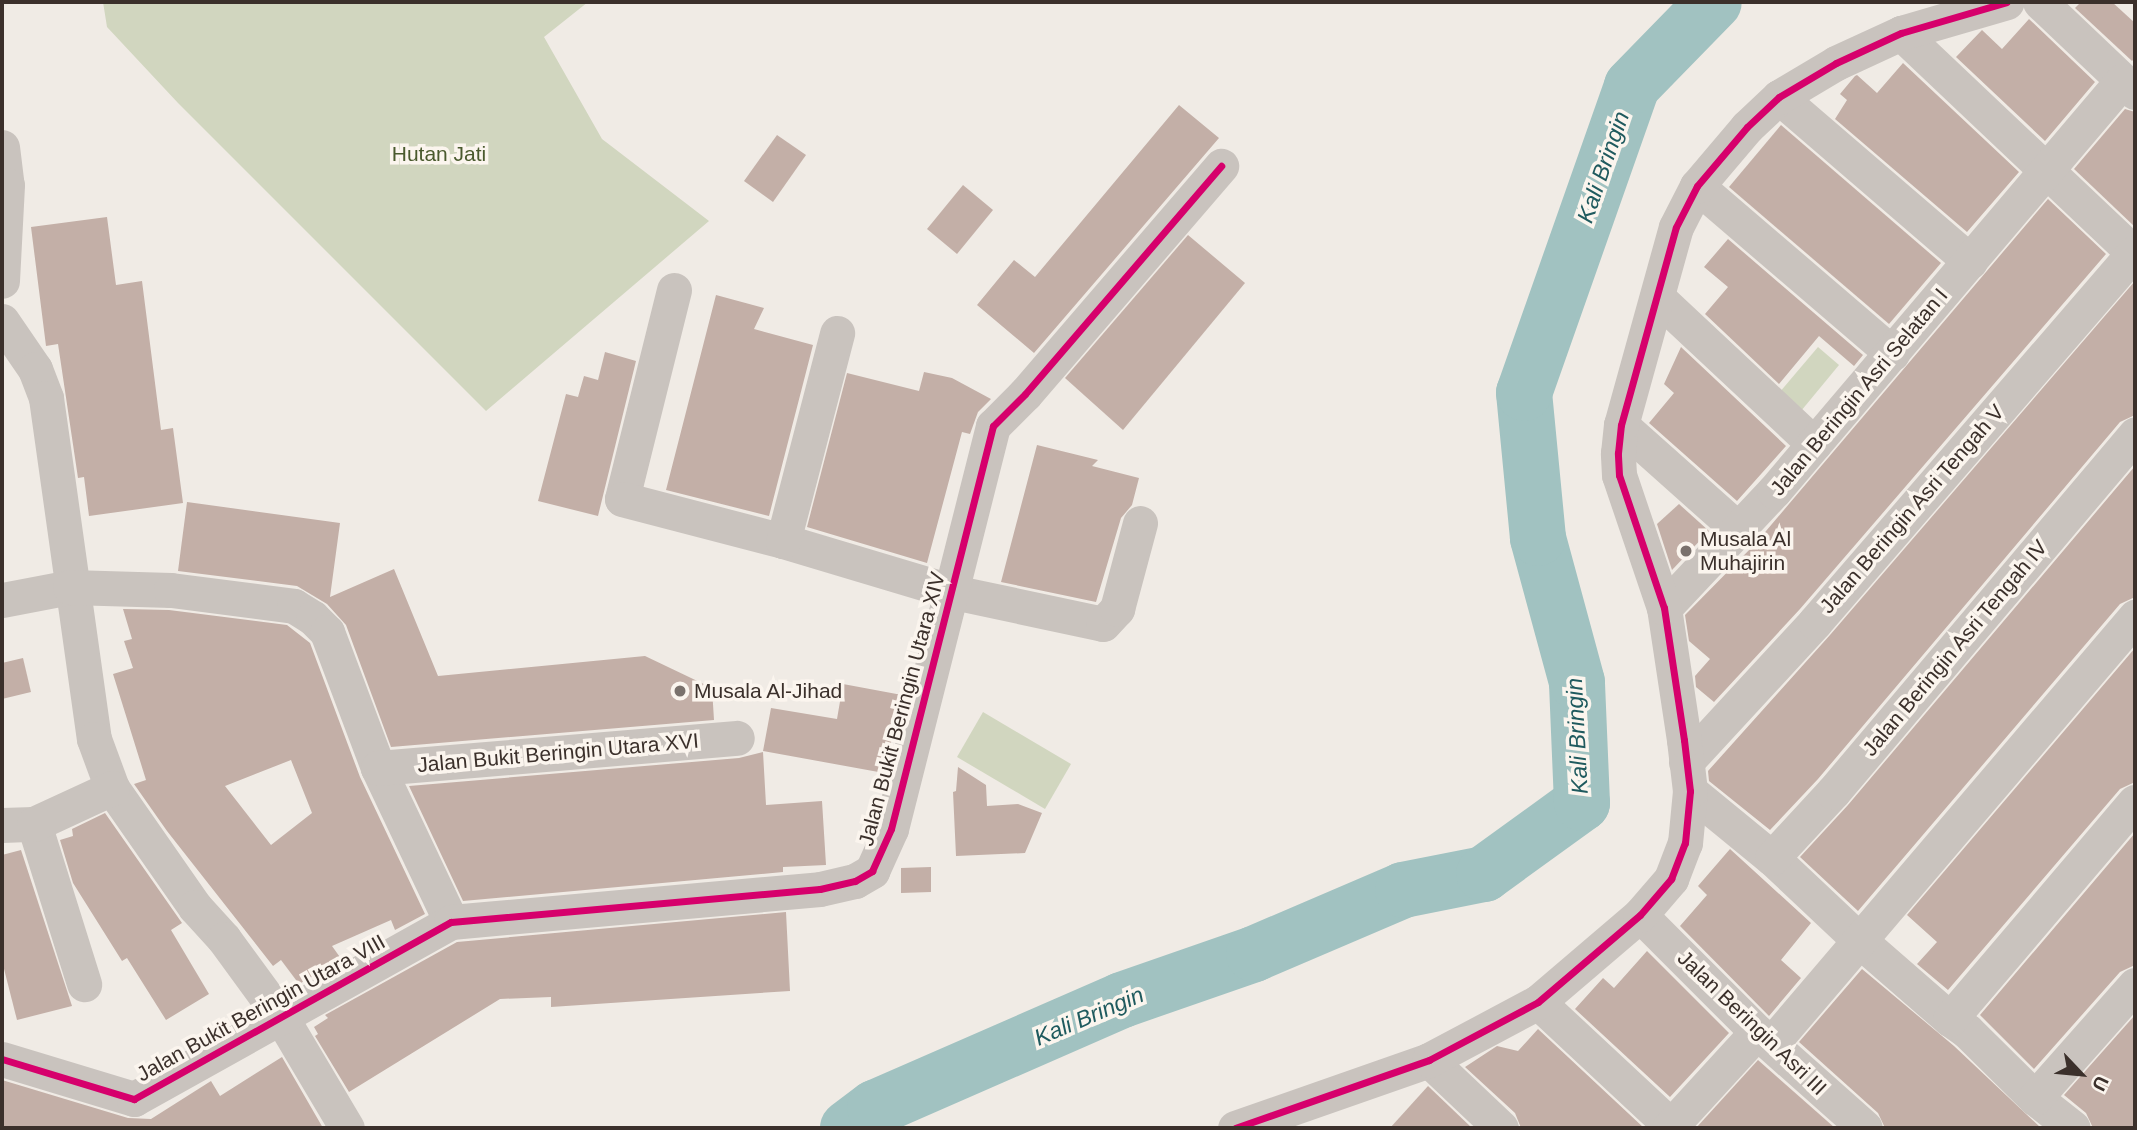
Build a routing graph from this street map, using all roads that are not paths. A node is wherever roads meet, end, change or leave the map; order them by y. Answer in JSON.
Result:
{"nodes":[{"id":1,"x":2007,"y":2,"type":"edge"},
{"id":2,"x":2040,"y":2,"type":"edge"},
{"id":3,"x":1901,"y":33,"type":"junction"},
{"id":4,"x":2129,"y":86,"type":"edge"},
{"id":5,"x":1779,"y":97,"type":"junction"},
{"id":6,"x":2,"y":148,"type":"edge"},
{"id":7,"x":1221,"y":166,"type":"dead end"},
{"id":8,"x":2048,"y":172,"type":"junction"},
{"id":9,"x":1697,"y":186,"type":"junction"},
{"id":10,"x":2134,"y":254,"type":"edge"},
{"id":11,"x":1970,"y":261,"type":"junction"},
{"id":12,"x":2,"y":281,"type":"edge"},
{"id":13,"x":674,"y":290,"type":"dead end"},
{"id":14,"x":1657,"y":297,"type":"junction"},
{"id":15,"x":2,"y":321,"type":"edge"},
{"id":16,"x":837,"y":333,"type":"dead end"},
{"id":17,"x":1892,"y":353,"type":"junction"},
{"id":18,"x":1620,"y":425,"type":"junction"},
{"id":19,"x":2135,"y":435,"type":"edge"},
{"id":20,"x":1814,"y":444,"type":"junction"},
{"id":21,"x":1140,"y":523,"type":"dead end"},
{"id":22,"x":1740,"y":531,"type":"junction"},
{"id":23,"x":783,"y":541,"type":"junction"},
{"id":24,"x":70,"y":587,"type":"junction"},
{"id":25,"x":953,"y":592,"type":"junction"},
{"id":26,"x":2,"y":600,"type":"edge"},
{"id":27,"x":1664,"y":608,"type":"junction"},
{"id":28,"x":2135,"y":618,"type":"edge"},
{"id":29,"x":737,"y":738,"type":"dead end"},
{"id":30,"x":378,"y":768,"type":"junction"},
{"id":31,"x":1688,"y":776,"type":"junction"},
{"id":32,"x":112,"y":788,"type":"junction"},
{"id":33,"x":2135,"y":802,"type":"edge"},
{"id":34,"x":18,"y":825,"type":"edge"},
{"id":35,"x":1772,"y":858,"type":"junction"},
{"id":36,"x":1640,"y":915,"type":"junction"},
{"id":37,"x":452,"y":922,"type":"junction"},
{"id":38,"x":1859,"y":940,"type":"junction"},
{"id":39,"x":83,"y":984,"type":"dead end"},
{"id":40,"x":2135,"y":985,"type":"edge"},
{"id":41,"x":1538,"y":1002,"type":"junction"},
{"id":42,"x":281,"y":1017,"type":"junction"},
{"id":43,"x":1950,"y":1019,"type":"junction"},
{"id":44,"x":1765,"y":1037,"type":"junction"},
{"id":45,"x":2,"y":1059,"type":"edge"},
{"id":46,"x":1429,"y":1060,"type":"junction"},
{"id":47,"x":2035,"y":1098,"type":"junction"},
{"id":48,"x":1299,"y":1119,"type":"edge"},
{"id":49,"x":1856,"y":1125,"type":"edge"},
{"id":50,"x":1670,"y":1127,"type":"edge"},
{"id":51,"x":347,"y":1128,"type":"edge"},
{"id":52,"x":1235,"y":1128,"type":"edge"},
{"id":53,"x":1501,"y":1128,"type":"edge"},
{"id":54,"x":2073,"y":1128,"type":"edge"}],
"edges":[{"from":1,"to":3,"type":"street"},
{"from":2,"to":4,"type":"street"},
{"from":3,"to":5,"type":"street"},
{"from":3,"to":8,"type":"street"},
{"from":4,"to":8,"type":"street","name":"Jalan Beringin Asri Selatan I"},
{"from":5,"to":9,"type":"street"},
{"from":5,"to":11,"type":"street"},
{"from":6,"to":12,"type":"street"},
{"from":7,"to":25,"type":"street","name":"Jalan Bukit Beringin Utara XIV"},
{"from":8,"to":10,"type":"street"},
{"from":8,"to":11,"type":"street","name":"Jalan Beringin Asri Selatan I"},
{"from":9,"to":14,"type":"street"},
{"from":9,"to":17,"type":"street"},
{"from":10,"to":31,"type":"street","name":"Jalan Beringin Asri Tengah V"},
{"from":11,"to":17,"type":"street","name":"Jalan Beringin Asri Selatan I"},
{"from":13,"to":23,"type":"street"},
{"from":14,"to":18,"type":"street"},
{"from":14,"to":20,"type":"street"},
{"from":15,"to":24,"type":"street"},
{"from":16,"to":23,"type":"street"},
{"from":17,"to":20,"type":"street","name":"Jalan Beringin Asri Selatan I"},
{"from":18,"to":22,"type":"street"},
{"from":18,"to":27,"type":"street"},
{"from":19,"to":35,"type":"street","name":"Jalan Beringin Asri Tengah IV"},
{"from":20,"to":22,"type":"street","name":"Jalan Beringin Asri Selatan I"},
{"from":21,"to":25,"type":"street"},
{"from":22,"to":27,"type":"street","name":"Jalan Beringin Asri Selatan I"},
{"from":23,"to":25,"type":"street"},
{"from":24,"to":26,"type":"street"},
{"from":24,"to":30,"type":"street"},
{"from":24,"to":32,"type":"street"},
{"from":25,"to":37,"type":"street","name":"Jalan Bukit Beringin Utara XIV"},
{"from":27,"to":31,"type":"street"},
{"from":28,"to":38,"type":"street"},
{"from":29,"to":30,"type":"street","name":"Jalan Bukit Beringin Utara XVI"},
{"from":30,"to":37,"type":"street"},
{"from":31,"to":35,"type":"street"},
{"from":31,"to":36,"type":"street"},
{"from":32,"to":34,"type":"street"},
{"from":32,"to":42,"type":"street"},
{"from":33,"to":43,"type":"street"},
{"from":34,"to":39,"type":"street"},
{"from":35,"to":38,"type":"street"},
{"from":36,"to":41,"type":"street"},
{"from":36,"to":44,"type":"street","name":"Jalan Beringin Asri III"},
{"from":37,"to":42,"type":"street","name":"Jalan Bukit Beringin Utara VIII"},
{"from":38,"to":43,"type":"street"},
{"from":38,"to":44,"type":"street"},
{"from":40,"to":47,"type":"street"},
{"from":41,"to":46,"type":"street"},
{"from":41,"to":50,"type":"street"},
{"from":42,"to":45,"type":"street","name":"Jalan Bukit Beringin Utara VIII"},
{"from":42,"to":51,"type":"street"},
{"from":43,"to":47,"type":"street"},
{"from":44,"to":49,"type":"street","name":"Jalan Beringin Asri III"},
{"from":44,"to":50,"type":"street"},
{"from":46,"to":48,"type":"street"},
{"from":46,"to":53,"type":"street"},
{"from":47,"to":54,"type":"street"},
{"from":48,"to":52,"type":"street"}]}
